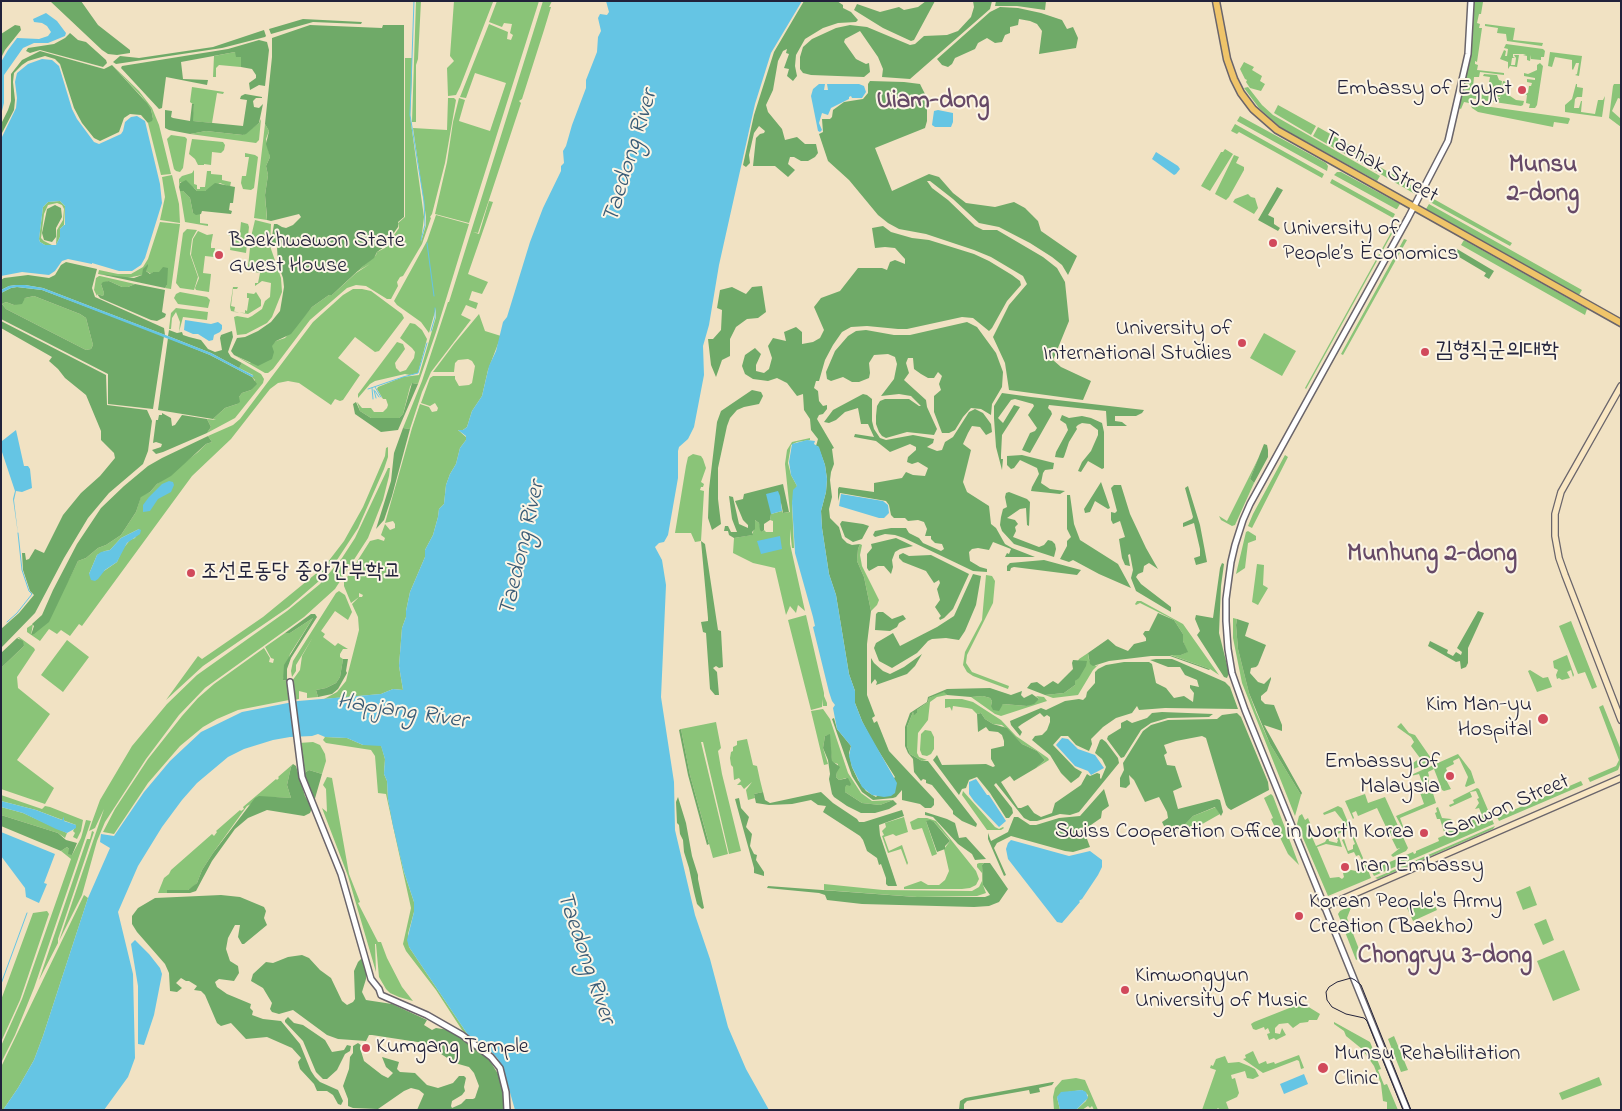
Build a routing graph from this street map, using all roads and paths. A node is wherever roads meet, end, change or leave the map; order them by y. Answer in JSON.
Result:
{"nodes":[{"id":1,"x":1216,"y":1,"type":"edge"},
{"id":2,"x":1471,"y":1,"type":"edge"},
{"id":3,"x":1413,"y":206,"type":"junction"},
{"id":4,"x":1621,"y":323,"type":"edge"},
{"id":5,"x":1621,"y":386,"type":"edge"},
{"id":6,"x":290,"y":682,"type":"dead end"},
{"id":7,"x":1621,"y":720,"type":"edge"},
{"id":8,"x":1621,"y":778,"type":"edge"},
{"id":9,"x":1324,"y":907,"type":"junction"},
{"id":10,"x":507,"y":1110,"type":"edge"},
{"id":11,"x":1407,"y":1110,"type":"edge"}],
"edges":[{"from":1,"to":3,"type":"main road","name":"Taehak Street"},
{"from":2,"to":3,"type":"street"},
{"from":3,"to":4,"type":"main road","name":"Taehak Street"},
{"from":3,"to":9,"type":"street"},
{"from":5,"to":7,"type":"main road"},
{"from":6,"to":10,"type":"street"},
{"from":8,"to":9,"type":"main road","name":"Sanwon Street"},
{"from":9,"to":11,"type":"street"}]}
